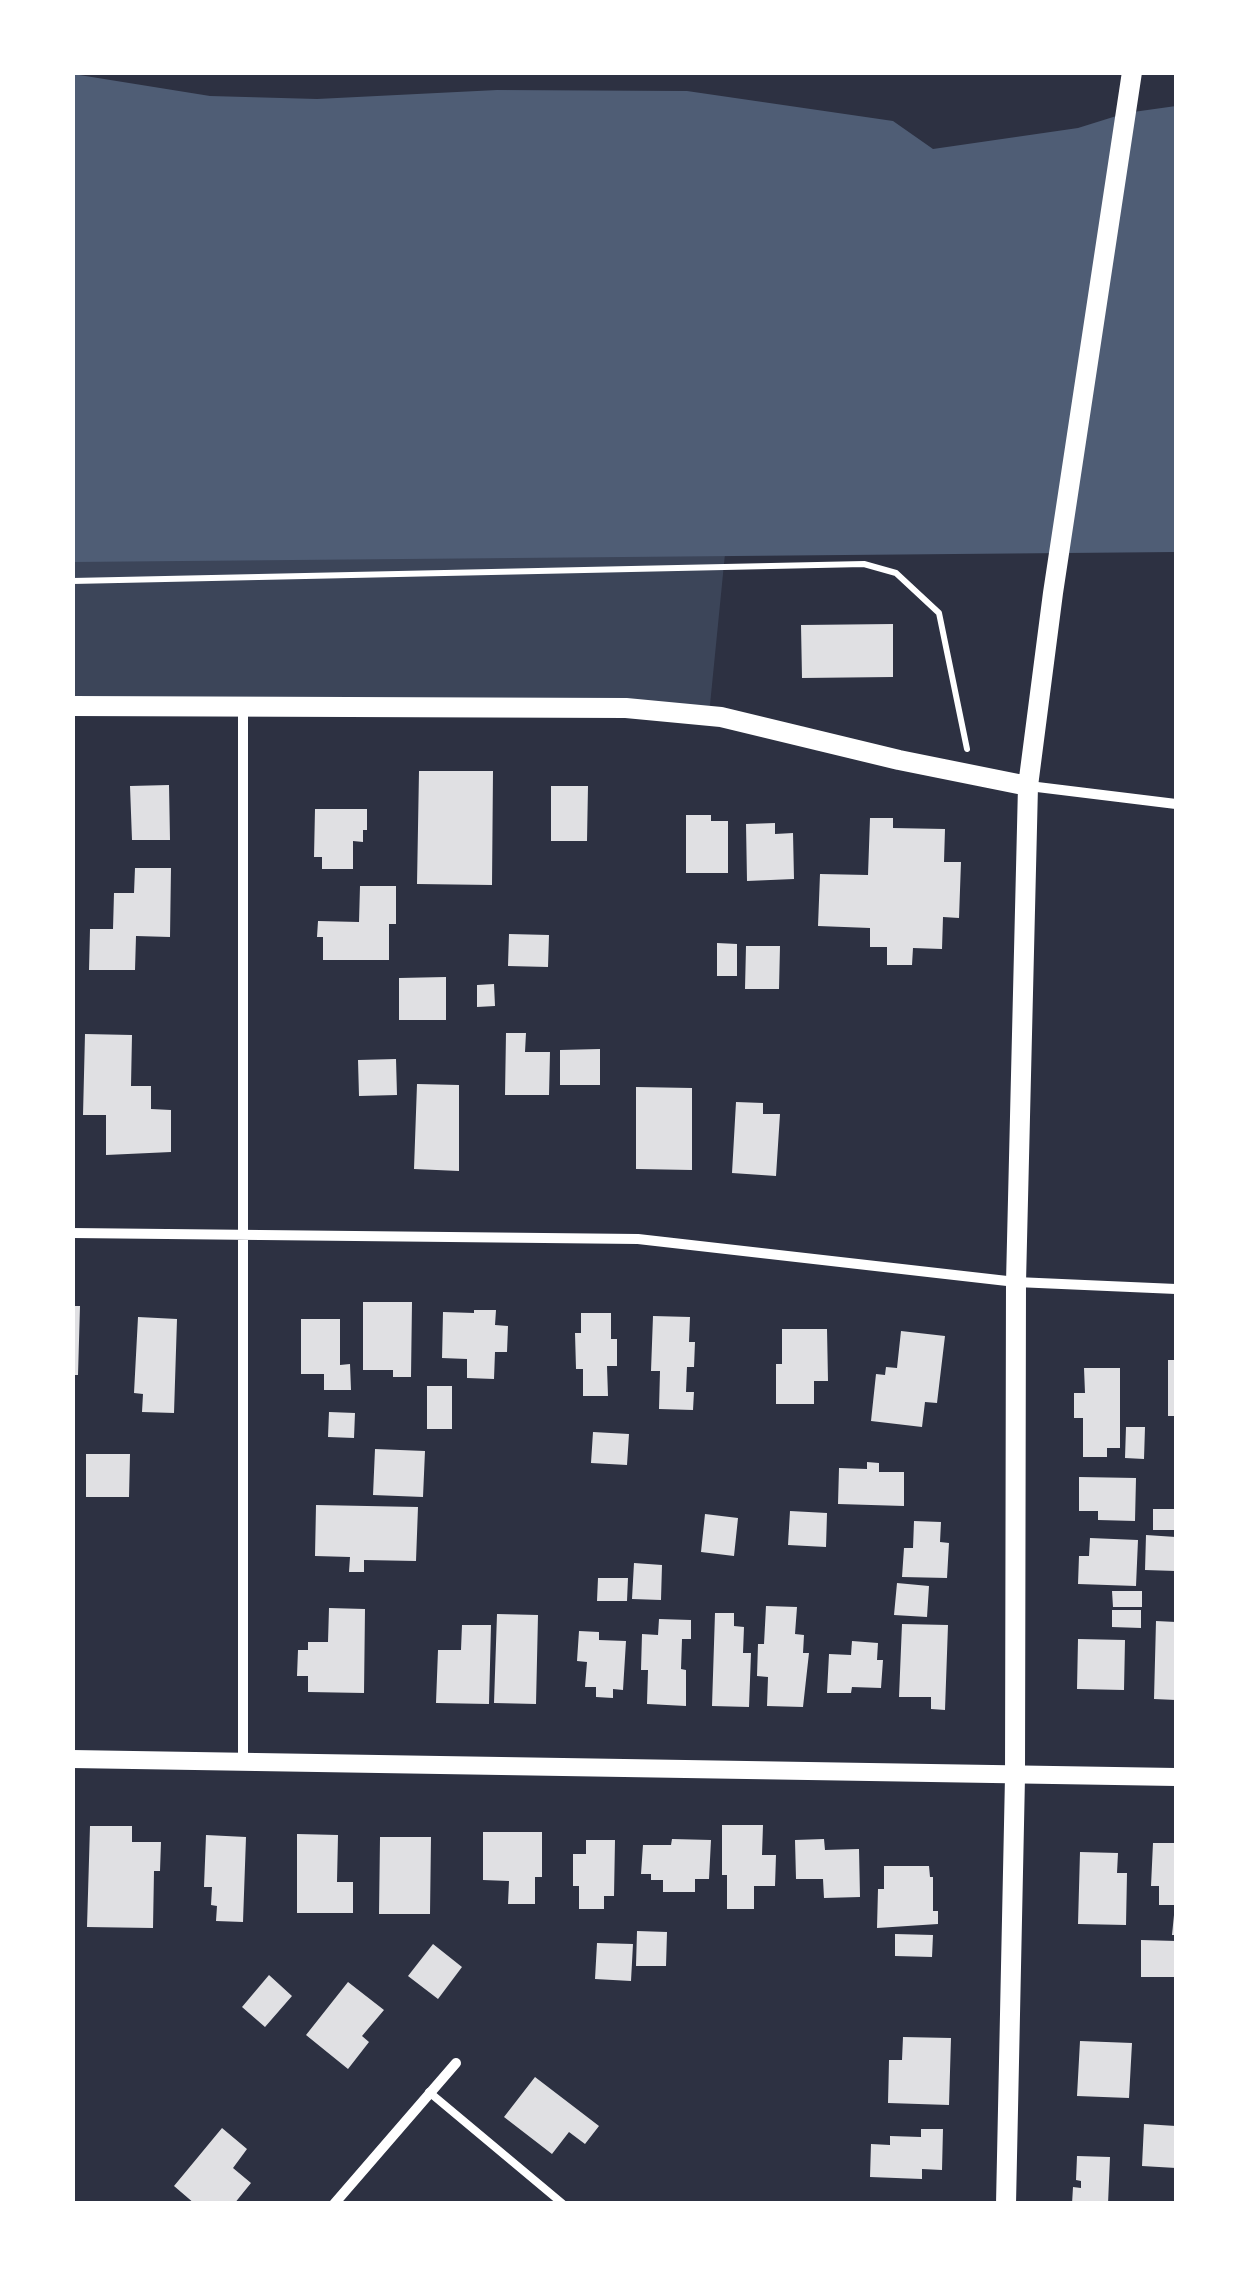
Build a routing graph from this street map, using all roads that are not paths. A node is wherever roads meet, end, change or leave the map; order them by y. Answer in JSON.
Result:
{"nodes":[{"id":1,"x":1132,"y":76,"type":"edge"},
{"id":2,"x":72,"y":706,"type":"edge"},
{"id":3,"x":243,"y":708,"type":"junction"},
{"id":4,"x":1028,"y":786,"type":"junction"},
{"id":5,"x":1176,"y":804,"type":"edge"},
{"id":6,"x":72,"y":1233,"type":"edge"},
{"id":7,"x":242,"y":1233,"type":"junction"},
{"id":8,"x":1016,"y":1282,"type":"junction"},
{"id":9,"x":1176,"y":1290,"type":"edge"},
{"id":10,"x":72,"y":1759,"type":"edge"},
{"id":11,"x":243,"y":1760,"type":"junction"},
{"id":12,"x":1015,"y":1777,"type":"junction"},
{"id":13,"x":1176,"y":1777,"type":"edge"},
{"id":14,"x":456,"y":2063,"type":"dead end"},
{"id":15,"x":429,"y":2092,"type":"junction"},
{"id":16,"x":334,"y":2204,"type":"edge"},
{"id":17,"x":563,"y":2204,"type":"edge"},
{"id":18,"x":1006,"y":2204,"type":"edge"}],
"edges":[{"from":1,"to":4,"type":"main road"},
{"from":2,"to":3,"type":"main road"},
{"from":3,"to":4,"type":"main road"},
{"from":3,"to":7,"type":"street"},
{"from":4,"to":5,"type":"street"},
{"from":4,"to":8,"type":"main road"},
{"from":6,"to":7,"type":"street"},
{"from":7,"to":8,"type":"street"},
{"from":7,"to":11,"type":"street"},
{"from":8,"to":9,"type":"street"},
{"from":8,"to":12,"type":"main road"},
{"from":10,"to":11,"type":"street"},
{"from":11,"to":12,"type":"street"},
{"from":12,"to":13,"type":"street"},
{"from":12,"to":18,"type":"main road"},
{"from":14,"to":15,"type":"street"},
{"from":15,"to":16,"type":"street"},
{"from":15,"to":17,"type":"lane"}]}
